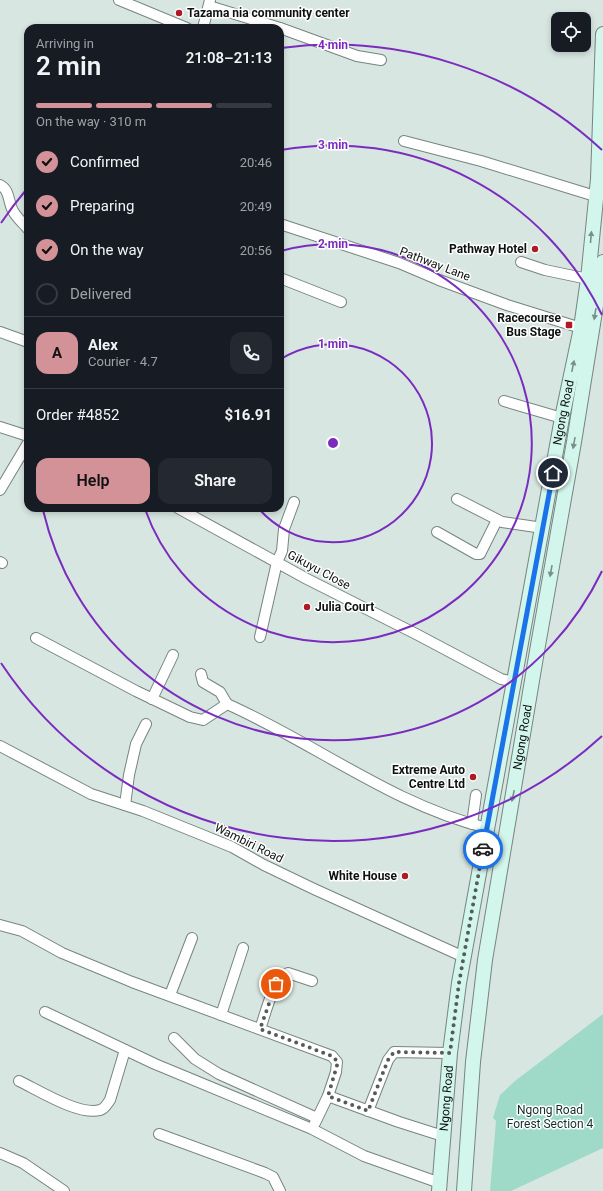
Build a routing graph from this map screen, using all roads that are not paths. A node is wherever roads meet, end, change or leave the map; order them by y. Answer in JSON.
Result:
{"nodes":[{"id":1,"x":119,"y":0,"type":"edge"},
{"id":2,"x":210,"y":3,"type":"edge"},
{"id":3,"x":176,"y":24,"type":"edge"},
{"id":4,"x":204,"y":24,"type":"edge"},
{"id":5,"x":261,"y":24,"type":"edge"},
{"id":6,"x":284,"y":29,"type":"edge"},
{"id":7,"x":603,"y":34,"type":"edge"},
{"id":8,"x":381,"y":60,"type":"dead end"},
{"id":9,"x":404,"y":141,"type":"dead end"},
{"id":10,"x":0,"y":185,"type":"edge"},
{"id":11,"x":595,"y":196,"type":"junction"},
{"id":12,"x":24,"y":225,"type":"edge"},
{"id":13,"x":284,"y":225,"type":"edge"},
{"id":14,"x":521,"y":262,"type":"dead end"},
{"id":15,"x":603,"y":262,"type":"edge"},
{"id":16,"x":588,"y":279,"type":"junction"},
{"id":17,"x":284,"y":280,"type":"edge"},
{"id":18,"x":341,"y":302,"type":"dead end"},
{"id":19,"x":581,"y":328,"type":"junction"},
{"id":20,"x":0,"y":332,"type":"edge"},
{"id":21,"x":24,"y":341,"type":"edge"},
{"id":22,"x":504,"y":401,"type":"dead end"},
{"id":23,"x":562,"y":418,"type":"junction"},
{"id":24,"x":0,"y":427,"type":"edge"},
{"id":25,"x":24,"y":435,"type":"edge"},
{"id":26,"x":24,"y":450,"type":"edge"},
{"id":27,"x":1,"y":487,"type":"edge"},
{"id":28,"x":457,"y":499,"type":"dead end"},
{"id":29,"x":294,"y":502,"type":"dead end"},
{"id":30,"x":185,"y":512,"type":"edge"},
{"id":31,"x":497,"y":520,"type":"junction"},
{"id":32,"x":544,"y":528,"type":"junction"},
{"id":33,"x":437,"y":532,"type":"dead end"},
{"id":34,"x":276,"y":562,"type":"junction"},
{"id":35,"x":260,"y":637,"type":"dead end"},
{"id":36,"x":36,"y":638,"type":"dead end"},
{"id":37,"x":173,"y":656,"type":"dead end"},
{"id":38,"x":201,"y":674,"type":"dead end"},
{"id":39,"x":514,"y":682,"type":"junction"},
{"id":40,"x":152,"y":699,"type":"junction"},
{"id":41,"x":228,"y":704,"type":"junction"},
{"id":42,"x":146,"y":724,"type":"dead end"},
{"id":43,"x":0,"y":746,"type":"edge"},
{"id":44,"x":476,"y":795,"type":"dead end"},
{"id":45,"x":125,"y":805,"type":"junction"},
{"id":46,"x":472,"y":824,"type":"junction"},
{"id":47,"x":487,"y":828,"type":"junction"},
{"id":48,"x":0,"y":926,"type":"edge"},
{"id":49,"x":192,"y":938,"type":"dead end"},
{"id":50,"x":243,"y":948,"type":"dead end"},
{"id":51,"x":464,"y":957,"type":"junction"},
{"id":52,"x":485,"y":960,"type":"junction"},
{"id":53,"x":312,"y":981,"type":"dead end"},
{"id":54,"x":170,"y":995,"type":"junction"},
{"id":55,"x":45,"y":1012,"type":"dead end"},
{"id":56,"x":221,"y":1015,"type":"junction"},
{"id":57,"x":260,"y":1029,"type":"junction"},
{"id":58,"x":174,"y":1038,"type":"dead end"},
{"id":59,"x":125,"y":1050,"type":"junction"},
{"id":60,"x":450,"y":1053,"type":"junction"},
{"id":61,"x":19,"y":1081,"type":"dead end"},
{"id":62,"x":328,"y":1096,"type":"junction"},
{"id":63,"x":368,"y":1111,"type":"junction"},
{"id":64,"x":317,"y":1118,"type":"junction"},
{"id":65,"x":312,"y":1129,"type":"junction"},
{"id":66,"x":159,"y":1134,"type":"dead end"},
{"id":67,"x":443,"y":1136,"type":"junction"},
{"id":68,"x":0,"y":1153,"type":"edge"},
{"id":69,"x":441,"y":1159,"type":"junction"},
{"id":70,"x":465,"y":1161,"type":"junction"},
{"id":71,"x":439,"y":1187,"type":"edge"},
{"id":72,"x":64,"y":1191,"type":"edge"},
{"id":73,"x":280,"y":1191,"type":"edge"},
{"id":74,"x":464,"y":1191,"type":"edge"}],
"edges":[{"from":1,"to":3,"type":"street"},
{"from":2,"to":4,"type":"street"},
{"from":2,"to":5,"type":"street"},
{"from":6,"to":8,"type":"street"},
{"from":7,"to":11,"type":"main road","name":"Ngong Road"},
{"from":9,"to":11,"type":"street"},
{"from":10,"to":12,"type":"street"},
{"from":16,"to":11,"type":"main road","name":"Ngong Road","one_way":true},
{"from":13,"to":19,"type":"street","name":"Pathway Lane"},
{"from":14,"to":16,"type":"street"},
{"from":15,"to":52,"type":"main road","name":"Ngong Road","one_way":true},
{"from":16,"to":19,"type":"main road","name":"Ngong Road"},
{"from":17,"to":18,"type":"street"},
{"from":23,"to":19,"type":"main road","name":"Ngong Road","one_way":true},
{"from":20,"to":21,"type":"street"},
{"from":22,"to":23,"type":"street"},
{"from":23,"to":32,"type":"main road","name":"Ngong Road"},
{"from":24,"to":25,"type":"street"},
{"from":26,"to":27,"type":"street"},
{"from":28,"to":31,"type":"street"},
{"from":29,"to":34,"type":"street"},
{"from":30,"to":34,"type":"street","name":"Gikuyu Close"},
{"from":31,"to":32,"type":"street"},
{"from":31,"to":33,"type":"street"},
{"from":32,"to":39,"type":"main road","name":"Ngong Road"},
{"from":34,"to":35,"type":"street"},
{"from":34,"to":39,"type":"street","name":"Gikuyu Close"},
{"from":36,"to":40,"type":"street"},
{"from":37,"to":40,"type":"street"},
{"from":38,"to":41,"type":"street"},
{"from":39,"to":47,"type":"main road","name":"Ngong Road"},
{"from":40,"to":41,"type":"street"},
{"from":41,"to":46,"type":"street"},
{"from":42,"to":45,"type":"street"},
{"from":43,"to":45,"type":"street","name":"Wambiri Road"},
{"from":44,"to":46,"type":"street"},
{"from":45,"to":51,"type":"street","name":"Wambiri Road"},
{"from":46,"to":47,"type":"street"},
{"from":47,"to":51,"type":"main road","name":"Ngong Road"},
{"from":48,"to":54,"type":"street"},
{"from":49,"to":54,"type":"street"},
{"from":50,"to":56,"type":"street"},
{"from":51,"to":52,"type":"main road"},
{"from":51,"to":60,"type":"main road","name":"Ngong Road"},
{"from":52,"to":70,"type":"main road","name":"Ngong Road"},
{"from":53,"to":57,"type":"street"},
{"from":54,"to":56,"type":"street"},
{"from":55,"to":59,"type":"street"},
{"from":56,"to":57,"type":"street"},
{"from":57,"to":62,"type":"street"},
{"from":58,"to":64,"type":"street"},
{"from":59,"to":61,"type":"street"},
{"from":59,"to":65,"type":"street"},
{"from":60,"to":63,"type":"street"},
{"from":60,"to":67,"type":"main road","name":"Ngong Road"},
{"from":62,"to":63,"type":"street"},
{"from":62,"to":64,"type":"street"},
{"from":63,"to":67,"type":"street"},
{"from":64,"to":65,"type":"street"},
{"from":65,"to":71,"type":"street"},
{"from":66,"to":73,"type":"street"},
{"from":67,"to":69,"type":"main road","name":"Ngong Road"},
{"from":68,"to":72,"type":"street"},
{"from":69,"to":70,"type":"main road"},
{"from":69,"to":71,"type":"main road","name":"Ngong Road"},
{"from":70,"to":74,"type":"main road","name":"Ngong Road"}]}
